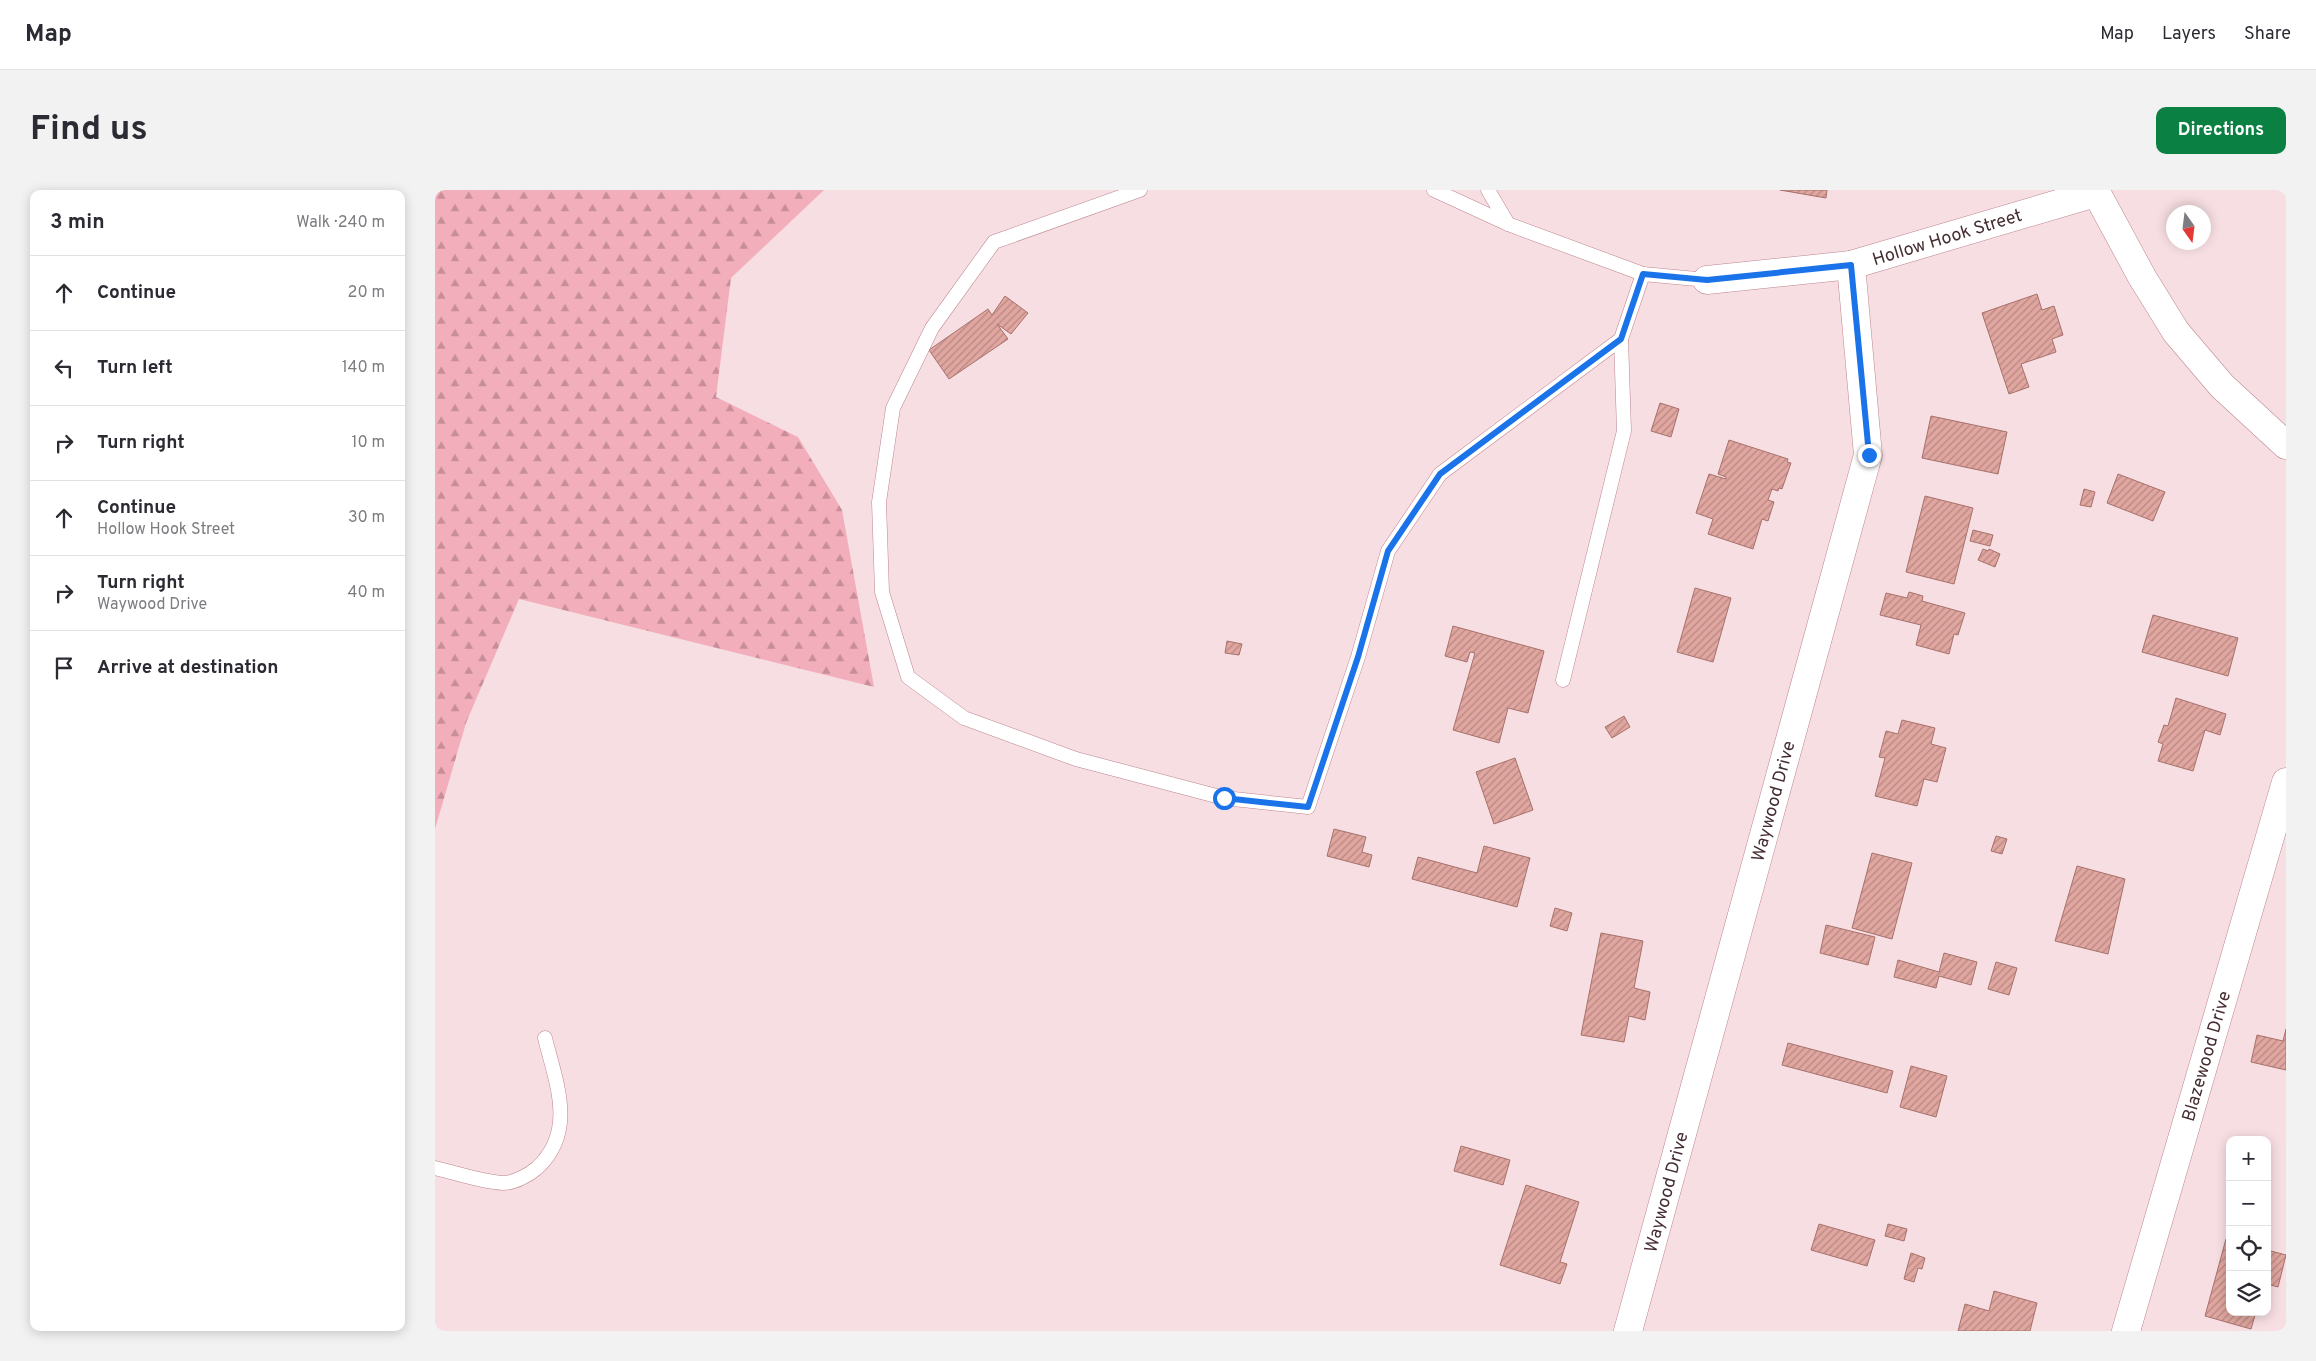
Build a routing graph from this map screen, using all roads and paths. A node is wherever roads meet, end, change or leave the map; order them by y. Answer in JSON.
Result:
{"nodes":[{"id":1,"x":1140,"y":190,"type":"edge"},
{"id":2,"x":1434,"y":190,"type":"edge"},
{"id":3,"x":1488,"y":190,"type":"edge"},
{"id":4,"x":2095,"y":191,"type":"edge"},
{"id":5,"x":1509,"y":224,"type":"junction"},
{"id":6,"x":1851,"y":265,"type":"junction"},
{"id":7,"x":1643,"y":274,"type":"junction"},
{"id":8,"x":1707,"y":280,"type":"joint"},
{"id":9,"x":1621,"y":339,"type":"junction"},
{"id":10,"x":2286,"y":445,"type":"edge"},
{"id":11,"x":1563,"y":680,"type":"dead end"},
{"id":12,"x":2286,"y":782,"type":"edge"},
{"id":13,"x":545,"y":1038,"type":"dead end"},
{"id":14,"x":435,"y":1168,"type":"edge"},
{"id":15,"x":1628,"y":1331,"type":"edge"},
{"id":16,"x":2126,"y":1331,"type":"edge"}],
"edges":[{"from":1,"to":9,"type":"lane"},
{"from":2,"to":5,"type":"lane"},
{"from":3,"to":5,"type":"lane"},
{"from":4,"to":6,"type":"street","name":"Hollow Hook Street"},
{"from":4,"to":10,"type":"street"},
{"from":5,"to":7,"type":"lane"},
{"from":6,"to":8,"type":"street","name":"Hollow Hook Street"},
{"from":6,"to":15,"type":"street","name":"Waywood Drive"},
{"from":7,"to":8,"type":"lane"},
{"from":7,"to":9,"type":"lane"},
{"from":9,"to":11,"type":"lane"},
{"from":12,"to":16,"type":"street","name":"Blazewood Drive"},
{"from":13,"to":14,"type":"lane"}]}
